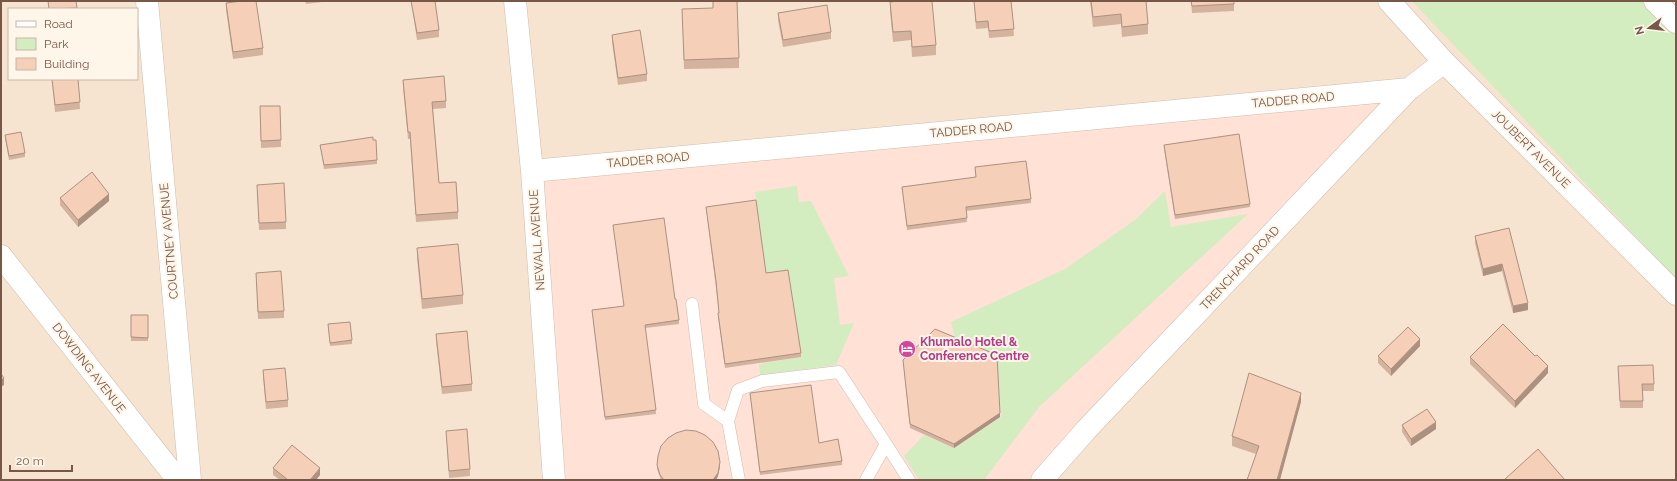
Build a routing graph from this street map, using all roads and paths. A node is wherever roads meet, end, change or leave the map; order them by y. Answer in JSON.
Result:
{"nodes":[{"id":1,"x":147,"y":1,"type":"edge"},
{"id":2,"x":515,"y":1,"type":"edge"},
{"id":3,"x":1389,"y":1,"type":"edge"},
{"id":4,"x":1655,"y":1,"type":"edge"},
{"id":5,"x":1676,"y":22,"type":"edge"},
{"id":6,"x":1444,"y":62,"type":"junction"},
{"id":7,"x":1410,"y":89,"type":"junction"},
{"id":8,"x":532,"y":171,"type":"junction"},
{"id":9,"x":1,"y":256,"type":"edge"},
{"id":10,"x":8,"y":279,"type":"edge"},
{"id":11,"x":1676,"y":294,"type":"edge"},
{"id":12,"x":692,"y":304,"type":"dead end"},
{"id":13,"x":728,"y":421,"type":"junction"},
{"id":14,"x":886,"y":444,"type":"junction"},
{"id":15,"x":178,"y":480,"type":"edge"},
{"id":16,"x":190,"y":480,"type":"edge"},
{"id":17,"x":554,"y":480,"type":"edge"},
{"id":18,"x":739,"y":480,"type":"edge"},
{"id":19,"x":866,"y":480,"type":"edge"},
{"id":20,"x":909,"y":480,"type":"edge"},
{"id":21,"x":1042,"y":480,"type":"edge"}],
"edges":[{"from":1,"to":16,"type":"street","name":"COURTNEY AVENUE"},
{"from":2,"to":8,"type":"street","name":"NEWALL AVENUE"},
{"from":3,"to":6,"type":"street","name":"JOUBERT AVENUE"},
{"from":4,"to":5,"type":"street"},
{"from":6,"to":7,"type":"street","name":"TRENCHARD ROAD"},
{"from":6,"to":11,"type":"street","name":"JOUBERT AVENUE"},
{"from":7,"to":8,"type":"street","name":"TADDER ROAD"},
{"from":7,"to":21,"type":"street","name":"TRENCHARD ROAD"},
{"from":8,"to":17,"type":"street","name":"NEWALL AVENUE"},
{"from":9,"to":10,"type":"street","name":"DOWDING AVENUE"},
{"from":10,"to":15,"type":"street","name":"DOWDING AVENUE"},
{"from":12,"to":13,"type":"lane"},
{"from":13,"to":14,"type":"lane"},
{"from":13,"to":18,"type":"lane"},
{"from":14,"to":19,"type":"lane"},
{"from":14,"to":20,"type":"lane"}]}
